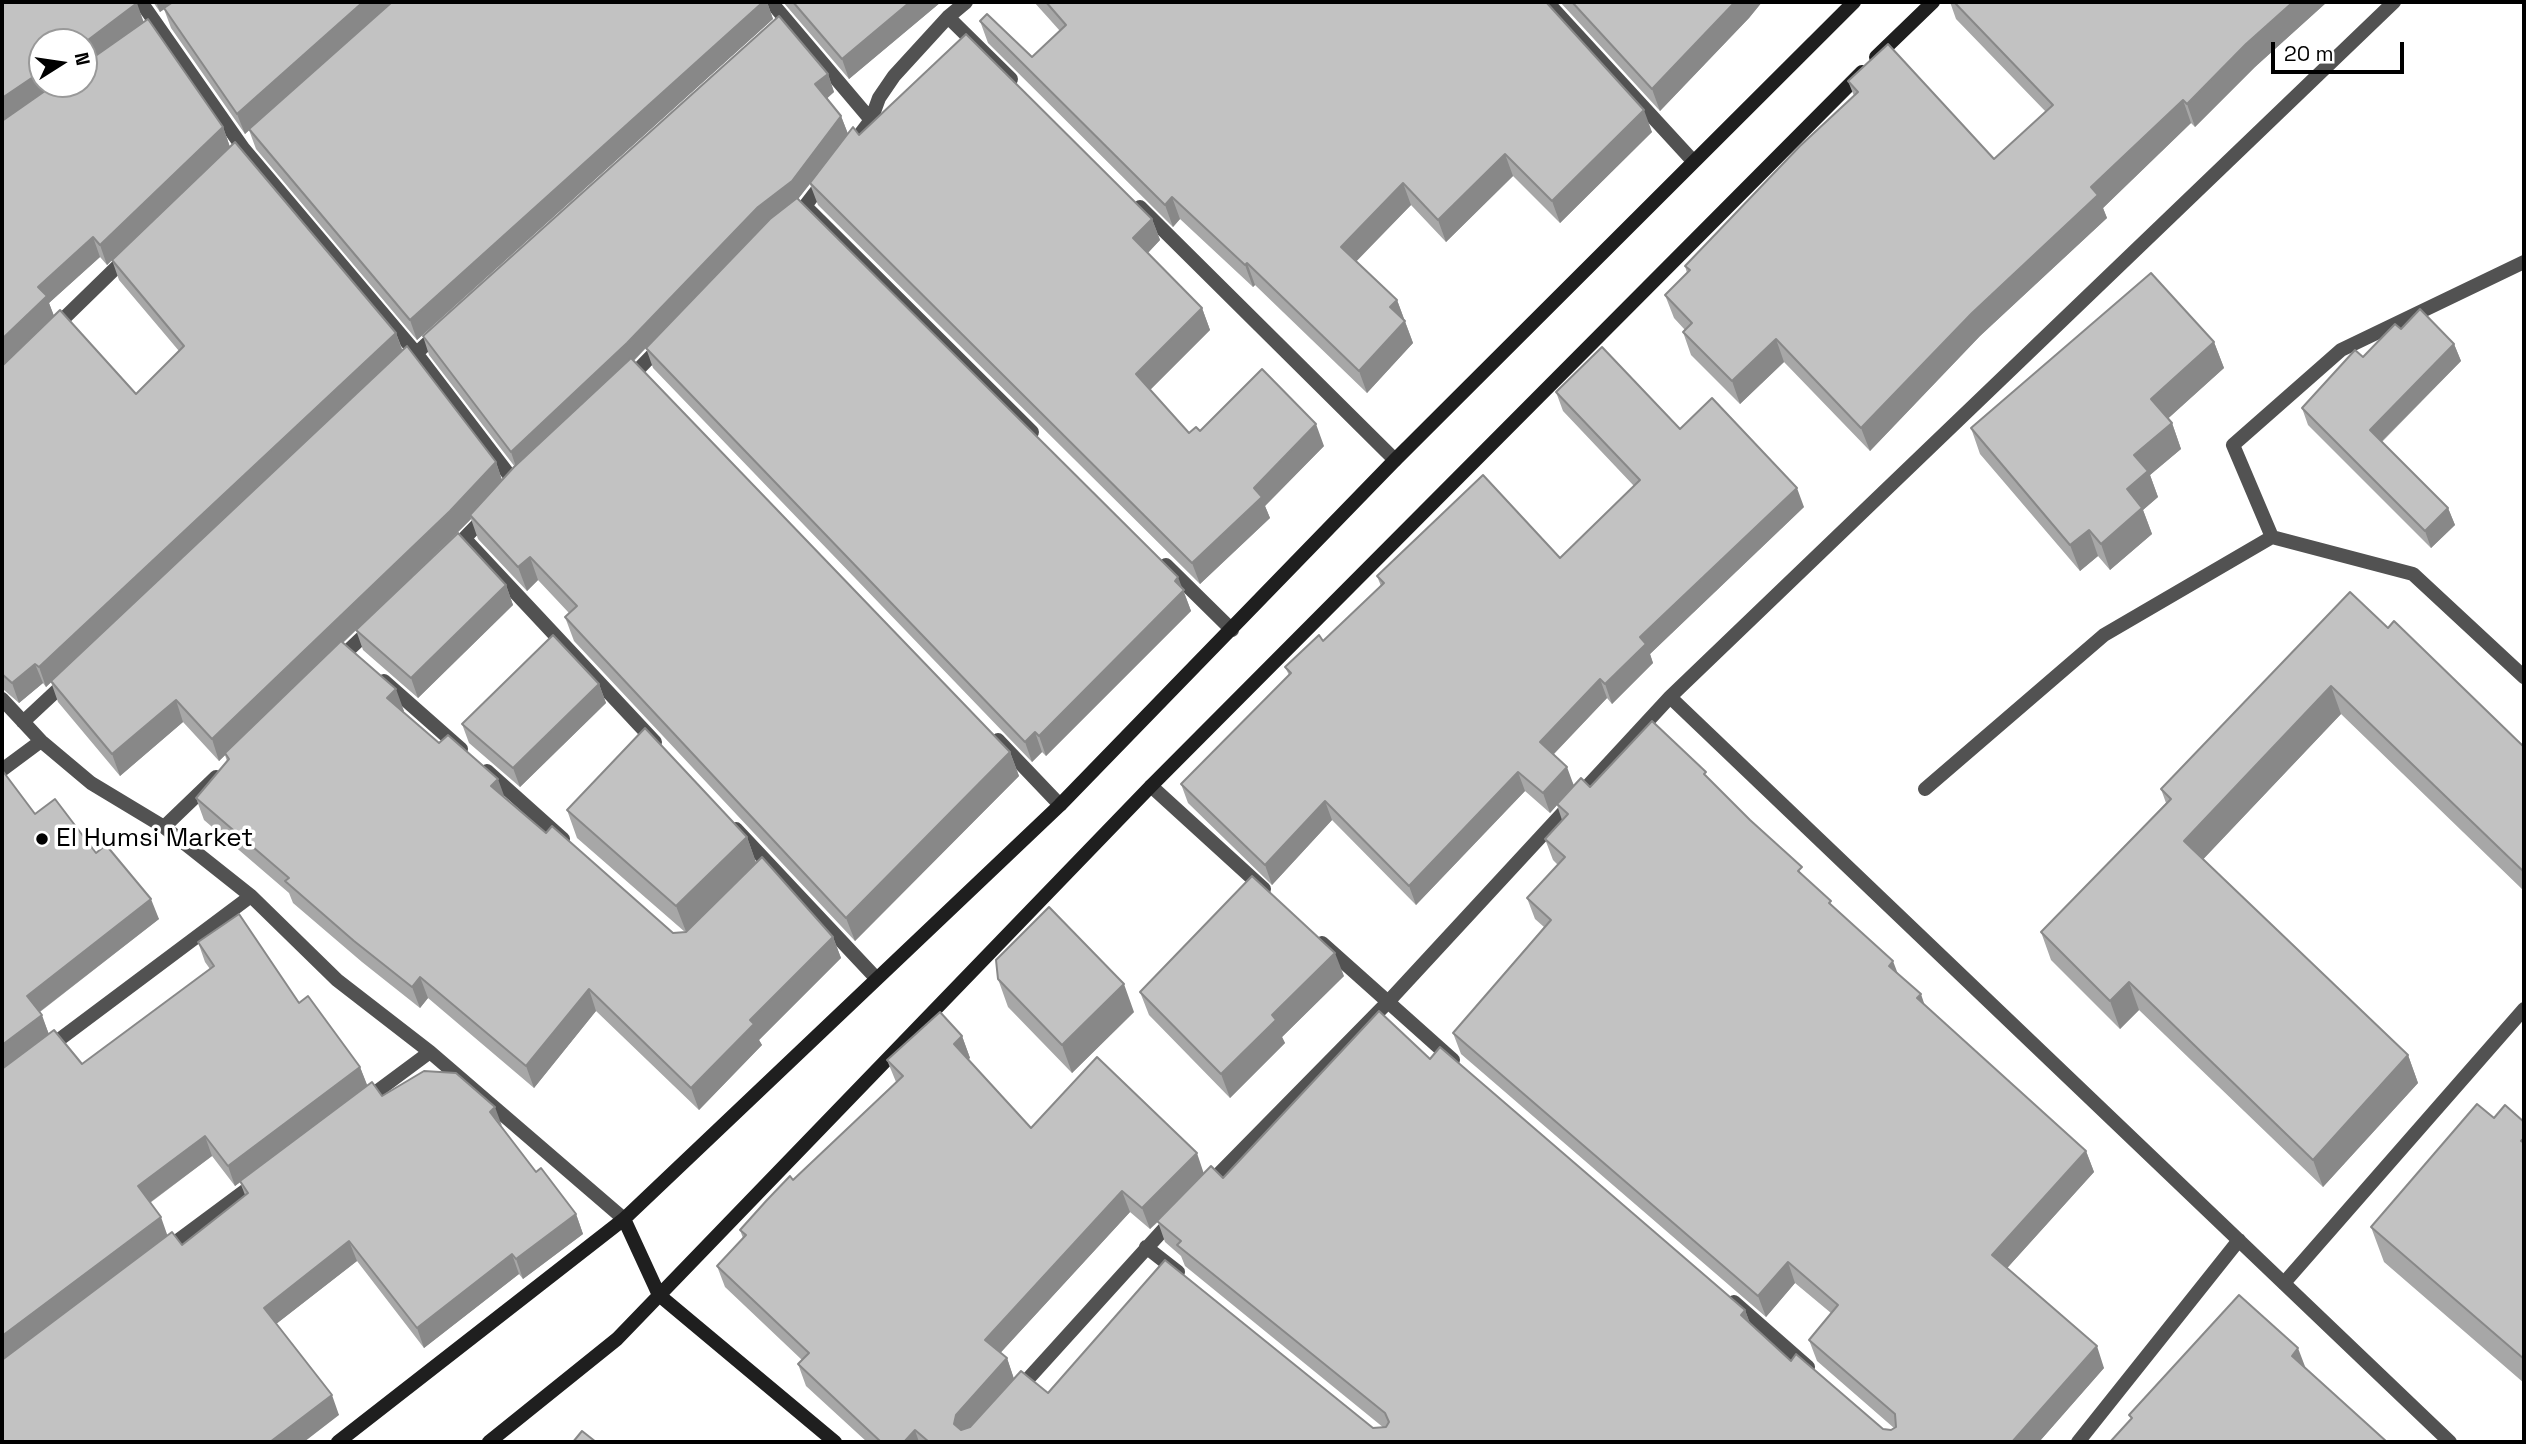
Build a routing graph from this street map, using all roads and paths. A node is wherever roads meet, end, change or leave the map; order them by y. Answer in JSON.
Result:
{"nodes":[{"id":1,"x":141,"y":2,"type":"edge"},
{"id":2,"x":771,"y":2,"type":"edge"},
{"id":3,"x":966,"y":2,"type":"edge"},
{"id":4,"x":1546,"y":2,"type":"edge"},
{"id":5,"x":1854,"y":2,"type":"edge"},
{"id":6,"x":1933,"y":2,"type":"edge"},
{"id":7,"x":2394,"y":2,"type":"edge"},
{"id":8,"x":948,"y":16,"type":"junction"},
{"id":9,"x":1017,"y":85,"type":"edge"},
{"id":10,"x":871,"y":120,"type":"junction"},
{"id":11,"x":1693,"y":161,"type":"junction"},
{"id":12,"x":1127,"y":194,"type":"edge"},
{"id":13,"x":805,"y":206,"type":"junction"},
{"id":14,"x":780,"y":225,"type":"edge"},
{"id":15,"x":137,"y":247,"type":"edge"},
{"id":16,"x":2524,"y":262,"type":"edge"},
{"id":17,"x":445,"y":326,"type":"edge"},
{"id":18,"x":668,"y":339,"type":"edge"},
{"id":19,"x":41,"y":341,"type":"edge"},
{"id":20,"x":416,"y":353,"type":"junction"},
{"id":21,"x":386,"y":382,"type":"edge"},
{"id":22,"x":621,"y":386,"type":"edge"},
{"id":23,"x":1043,"y":443,"type":"edge"},
{"id":24,"x":1395,"y":460,"type":"junction"},
{"id":25,"x":2272,"y":537,"type":"junction"},
{"id":26,"x":465,"y":539,"type":"junction"},
{"id":27,"x":1152,"y":552,"type":"edge"},
{"id":28,"x":436,"y":567,"type":"edge"},
{"id":29,"x":387,"y":613,"type":"edge"},
{"id":30,"x":1232,"y":631,"type":"junction"},
{"id":31,"x":359,"y":659,"type":"junction"},
{"id":32,"x":83,"y":665,"type":"edge"},
{"id":33,"x":329,"y":669,"type":"edge"},
{"id":34,"x":2524,"y":677,"type":"edge"},
{"id":35,"x":1670,"y":697,"type":"junction"},
{"id":36,"x":2,"y":699,"type":"edge"},
{"id":37,"x":23,"y":722,"type":"junction"},
{"id":38,"x":984,"y":725,"type":"edge"},
{"id":39,"x":41,"y":741,"type":"junction"},
{"id":40,"x":665,"y":753,"type":"edge"},
{"id":41,"x":2,"y":770,"type":"edge"},
{"id":42,"x":223,"y":771,"type":"edge"},
{"id":43,"x":1152,"y":786,"type":"junction"},
{"id":44,"x":1925,"y":789,"type":"dead end"},
{"id":45,"x":1060,"y":805,"type":"junction"},
{"id":46,"x":722,"y":814,"type":"edge"},
{"id":47,"x":164,"y":827,"type":"junction"},
{"id":48,"x":574,"y":848,"type":"edge"},
{"id":49,"x":251,"y":896,"type":"junction"},
{"id":50,"x":1274,"y":899,"type":"edge"},
{"id":51,"x":1315,"y":937,"type":"edge"},
{"id":52,"x":876,"y":978,"type":"junction"},
{"id":53,"x":1387,"y":1003,"type":"junction"},
{"id":54,"x":2524,"y":1009,"type":"edge"},
{"id":55,"x":430,"y":1052,"type":"junction"},
{"id":56,"x":34,"y":1058,"type":"edge"},
{"id":57,"x":1460,"y":1066,"type":"edge"},
{"id":58,"x":353,"y":1110,"type":"edge"},
{"id":59,"x":265,"y":1175,"type":"edge"},
{"id":60,"x":624,"y":1219,"type":"junction"},
{"id":61,"x":2239,"y":1240,"type":"junction"},
{"id":62,"x":1146,"y":1247,"type":"junction"},
{"id":63,"x":156,"y":1258,"type":"edge"},
{"id":64,"x":1188,"y":1281,"type":"edge"},
{"id":65,"x":2284,"y":1283,"type":"junction"},
{"id":66,"x":1719,"y":1290,"type":"edge"},
{"id":67,"x":659,"y":1295,"type":"junction"},
{"id":68,"x":1823,"y":1380,"type":"edge"},
{"id":69,"x":1008,"y":1401,"type":"edge"},
{"id":70,"x":338,"y":1442,"type":"edge"},
{"id":71,"x":489,"y":1442,"type":"edge"},
{"id":72,"x":835,"y":1442,"type":"edge"},
{"id":73,"x":2078,"y":1442,"type":"edge"},
{"id":74,"x":2450,"y":1442,"type":"edge"}],
"edges":[{"from":1,"to":20,"type":"street"},
{"from":2,"to":10,"type":"street"},
{"from":3,"to":8,"type":"street"},
{"from":4,"to":11,"type":"street"},
{"from":5,"to":11,"type":"main road"},
{"from":6,"to":43,"type":"main road"},
{"from":7,"to":35,"type":"street"},
{"from":8,"to":9,"type":"street"},
{"from":8,"to":10,"type":"street"},
{"from":10,"to":13,"type":"street"},
{"from":11,"to":24,"type":"main road"},
{"from":12,"to":24,"type":"street"},
{"from":13,"to":14,"type":"street"},
{"from":13,"to":23,"type":"street"},
{"from":15,"to":19,"type":"street"},
{"from":16,"to":25,"type":"street"},
{"from":17,"to":20,"type":"street"},
{"from":18,"to":22,"type":"street"},
{"from":20,"to":21,"type":"street"},
{"from":20,"to":26,"type":"street"},
{"from":24,"to":30,"type":"main road"},
{"from":25,"to":34,"type":"street"},
{"from":25,"to":44,"type":"street"},
{"from":26,"to":28,"type":"street"},
{"from":26,"to":40,"type":"street"},
{"from":27,"to":30,"type":"street"},
{"from":29,"to":31,"type":"street"},
{"from":30,"to":45,"type":"main road"},
{"from":31,"to":33,"type":"street"},
{"from":31,"to":48,"type":"street"},
{"from":32,"to":37,"type":"street"},
{"from":35,"to":53,"type":"street"},
{"from":35,"to":61,"type":"street"},
{"from":36,"to":37,"type":"street"},
{"from":37,"to":39,"type":"street"},
{"from":38,"to":45,"type":"street"},
{"from":39,"to":41,"type":"street"},
{"from":39,"to":47,"type":"street"},
{"from":42,"to":47,"type":"street"},
{"from":43,"to":50,"type":"street"},
{"from":43,"to":67,"type":"main road"},
{"from":45,"to":52,"type":"main road"},
{"from":46,"to":52,"type":"street"},
{"from":47,"to":49,"type":"street"},
{"from":49,"to":55,"type":"street"},
{"from":49,"to":56,"type":"street"},
{"from":51,"to":53,"type":"street"},
{"from":52,"to":60,"type":"main road"},
{"from":53,"to":57,"type":"street"},
{"from":53,"to":62,"type":"street"},
{"from":54,"to":65,"type":"street"},
{"from":55,"to":58,"type":"street"},
{"from":55,"to":60,"type":"street"},
{"from":59,"to":63,"type":"street"},
{"from":60,"to":67,"type":"main road"},
{"from":60,"to":70,"type":"main road"},
{"from":61,"to":65,"type":"street"},
{"from":61,"to":73,"type":"street"},
{"from":62,"to":64,"type":"street"},
{"from":62,"to":69,"type":"street"},
{"from":65,"to":74,"type":"street"},
{"from":66,"to":68,"type":"street"},
{"from":67,"to":71,"type":"main road"},
{"from":67,"to":72,"type":"main road"}]}
